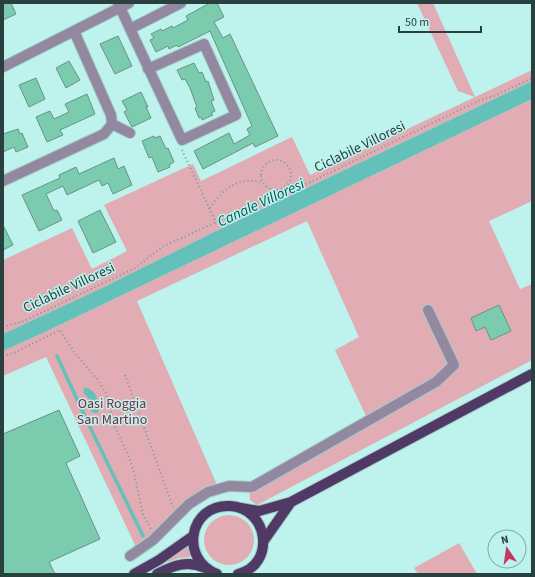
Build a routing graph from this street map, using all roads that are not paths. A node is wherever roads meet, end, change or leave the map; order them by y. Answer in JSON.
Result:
{"nodes":[{"id":1,"x":181,"y":3,"type":"edge"},
{"id":2,"x":122,"y":4,"type":"edge"},
{"id":3,"x":130,"y":29,"type":"junction"},
{"id":4,"x":74,"y":31,"type":"junction"},
{"id":5,"x":3,"y":67,"type":"edge"},
{"id":6,"x":148,"y":70,"type":"junction"},
{"id":7,"x":112,"y":124,"type":"junction"},
{"id":8,"x":130,"y":133,"type":"dead end"},
{"id":9,"x":3,"y":181,"type":"edge"},
{"id":10,"x":428,"y":310,"type":"dead end"},
{"id":11,"x":532,"y":374,"type":"edge"},
{"id":12,"x":291,"y":502,"type":"junction"},
{"id":13,"x":241,"y":508,"type":"junction"},
{"id":14,"x":193,"y":536,"type":"junction"},
{"id":15,"x":263,"y":542,"type":"junction"},
{"id":16,"x":130,"y":556,"type":"dead end"},
{"id":17,"x":206,"y":568,"type":"junction"},
{"id":18,"x":250,"y":570,"type":"edge"},
{"id":19,"x":161,"y":572,"type":"edge"},
{"id":20,"x":134,"y":574,"type":"edge"},
{"id":21,"x":217,"y":574,"type":"edge"},
{"id":22,"x":238,"y":574,"type":"edge"}],
"edges":[{"from":1,"to":3,"type":"street"},
{"from":2,"to":3,"type":"street"},
{"from":2,"to":4,"type":"street"},
{"from":3,"to":6,"type":"street"},
{"from":4,"to":5,"type":"street"},
{"from":4,"to":7,"type":"street"},
{"from":6,"to":6,"type":"street"},
{"from":7,"to":8,"type":"street"},
{"from":7,"to":9,"type":"street"},
{"from":10,"to":16,"type":"street"},
{"from":11,"to":12,"type":"main road"},
{"from":12,"to":13,"type":"main road"},
{"from":12,"to":15,"type":"main road"},
{"from":13,"to":14,"type":"main road"},
{"from":13,"to":15,"type":"main road"},
{"from":14,"to":17,"type":"main road"},
{"from":14,"to":20,"type":"main road"},
{"from":15,"to":18,"type":"main road"},
{"from":17,"to":19,"type":"main road"},
{"from":17,"to":21,"type":"main road"},
{"from":18,"to":22,"type":"main road"}]}
